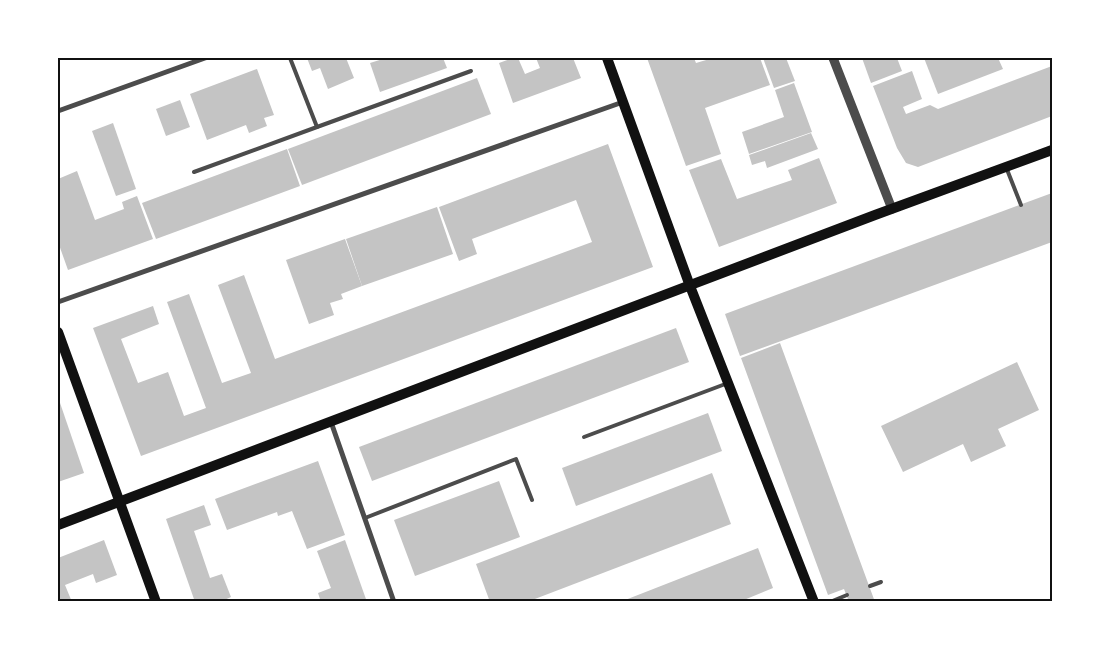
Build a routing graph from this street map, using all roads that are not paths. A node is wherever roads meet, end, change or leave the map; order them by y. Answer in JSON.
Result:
{"nodes":[{"id":1,"x":205,"y":58,"type":"edge"},
{"id":2,"x":290,"y":58,"type":"edge"},
{"id":3,"x":607,"y":58,"type":"edge"},
{"id":4,"x":832,"y":58,"type":"edge"},
{"id":5,"x":471,"y":71,"type":"dead end"},
{"id":6,"x":623,"y":101,"type":"junction"},
{"id":7,"x":58,"y":111,"type":"edge"},
{"id":8,"x":317,"y":127,"type":"junction"},
{"id":9,"x":1052,"y":150,"type":"edge"},
{"id":10,"x":1006,"y":167,"type":"junction"},
{"id":11,"x":194,"y":172,"type":"dead end"},
{"id":12,"x":1021,"y":205,"type":"dead end"},
{"id":13,"x":892,"y":209,"type":"junction"},
{"id":14,"x":690,"y":286,"type":"junction"},
{"id":15,"x":58,"y":302,"type":"edge"},
{"id":16,"x":58,"y":332,"type":"edge"},
{"id":17,"x":728,"y":383,"type":"junction"},
{"id":18,"x":331,"y":422,"type":"junction"},
{"id":19,"x":584,"y":436,"type":"dead end"},
{"id":20,"x":532,"y":500,"type":"dead end"},
{"id":21,"x":120,"y":502,"type":"junction"},
{"id":22,"x":365,"y":518,"type":"junction"},
{"id":23,"x":58,"y":525,"type":"edge"},
{"id":24,"x":881,"y":582,"type":"dead end"},
{"id":25,"x":870,"y":586,"type":"dead end"},
{"id":26,"x":847,"y":595,"type":"dead end"},
{"id":27,"x":156,"y":602,"type":"edge"},
{"id":28,"x":394,"y":602,"type":"edge"},
{"id":29,"x":814,"y":602,"type":"edge"},
{"id":30,"x":830,"y":602,"type":"edge"}],
"edges":[{"from":1,"to":7,"type":"street"},
{"from":2,"to":8,"type":"lane"},
{"from":3,"to":6,"type":"main road"},
{"from":4,"to":13,"type":"street"},
{"from":5,"to":8,"type":"lane"},
{"from":6,"to":14,"type":"main road"},
{"from":6,"to":15,"type":"street"},
{"from":8,"to":11,"type":"lane"},
{"from":9,"to":10,"type":"main road"},
{"from":10,"to":12,"type":"lane"},
{"from":10,"to":13,"type":"main road"},
{"from":13,"to":14,"type":"main road"},
{"from":14,"to":17,"type":"main road"},
{"from":14,"to":18,"type":"main road"},
{"from":16,"to":21,"type":"main road"},
{"from":17,"to":19,"type":"lane"},
{"from":17,"to":29,"type":"main road"},
{"from":18,"to":21,"type":"main road"},
{"from":18,"to":22,"type":"street"},
{"from":20,"to":22,"type":"lane"},
{"from":21,"to":23,"type":"main road"},
{"from":21,"to":27,"type":"main road"},
{"from":22,"to":28,"type":"street"},
{"from":24,"to":25,"type":"lane"},
{"from":26,"to":30,"type":"lane"}]}
